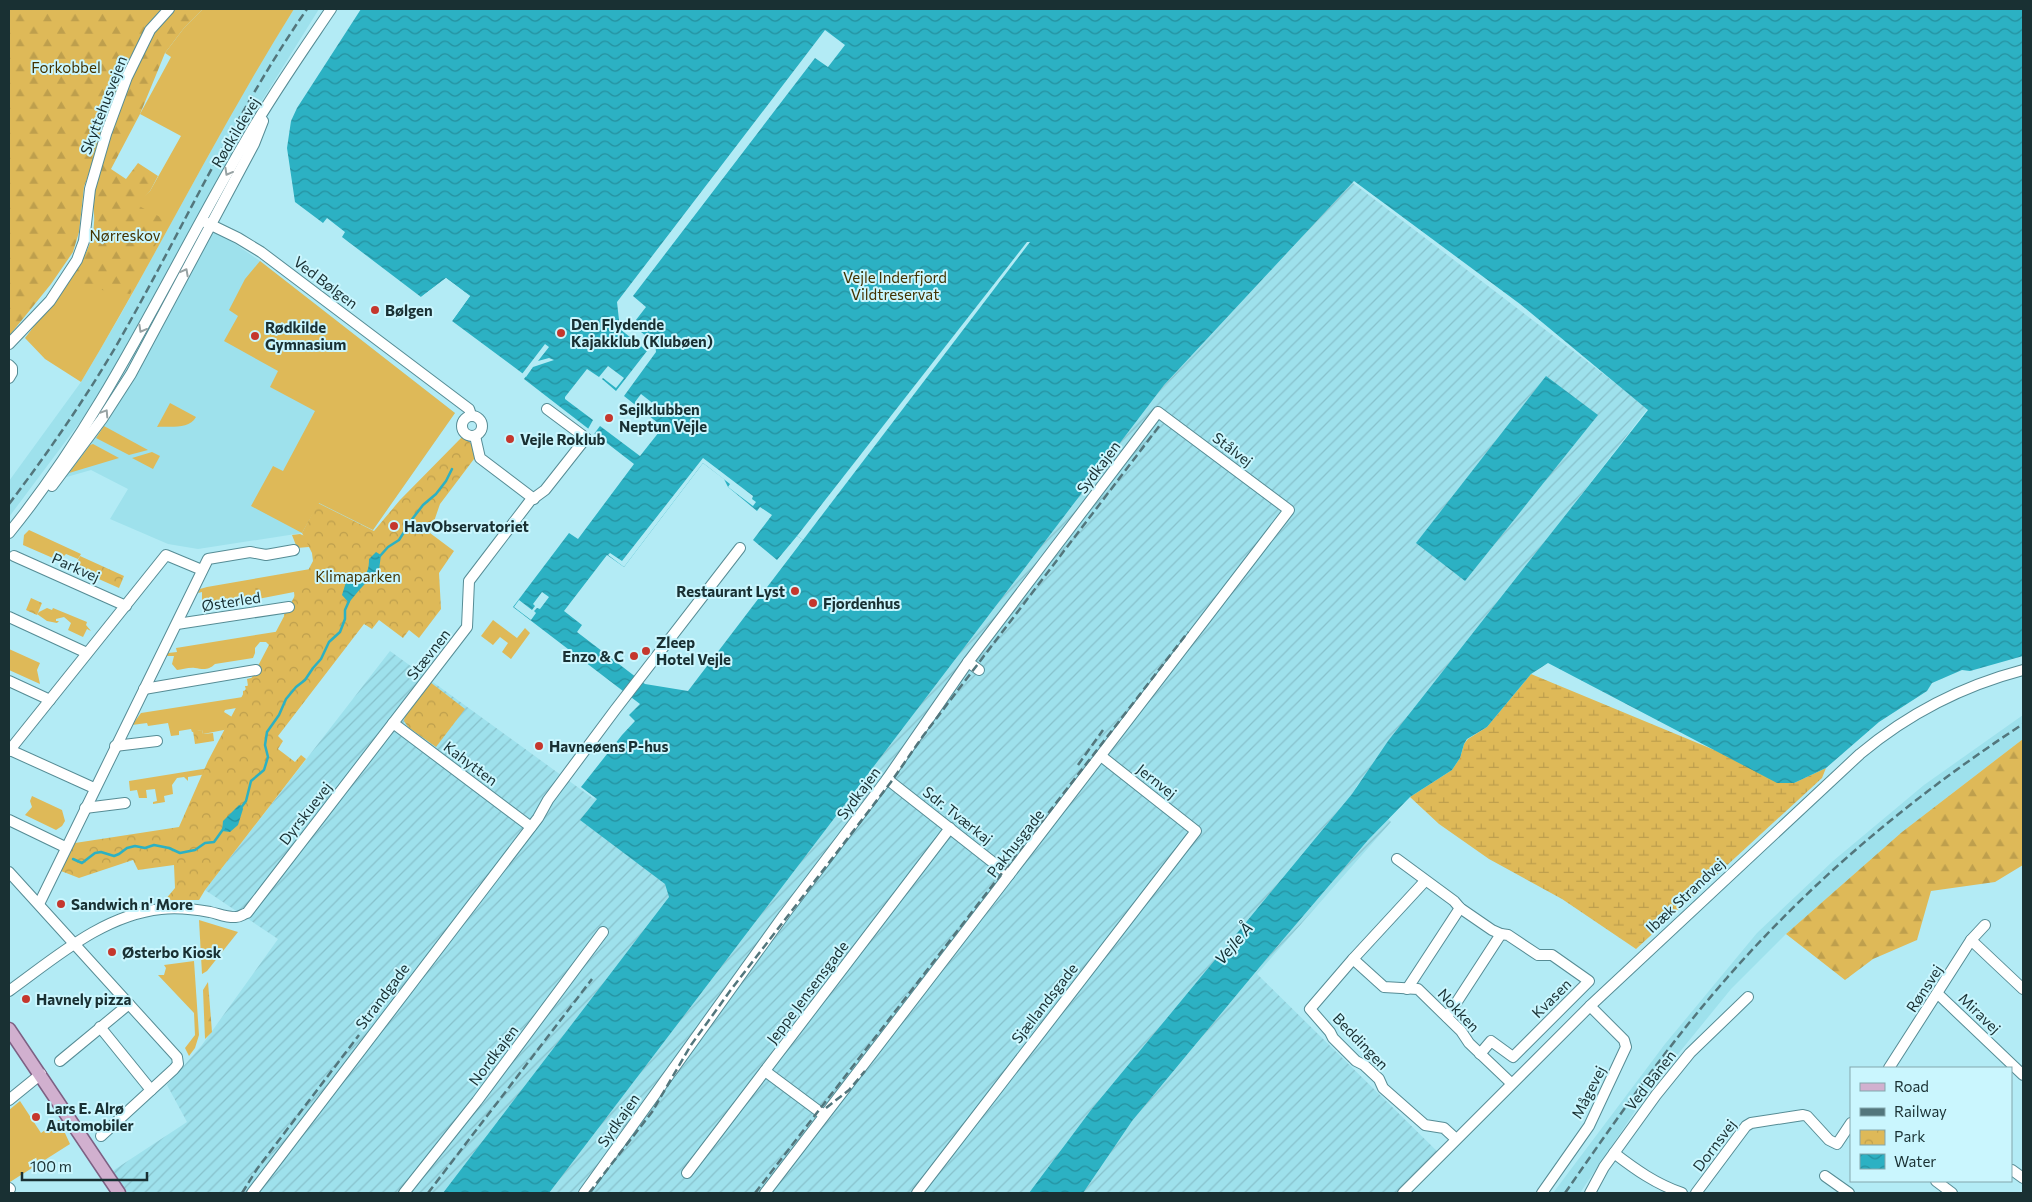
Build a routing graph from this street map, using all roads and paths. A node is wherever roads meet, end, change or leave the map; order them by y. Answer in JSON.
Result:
{"nodes":[{"id":1,"x":169,"y":9,"type":"edge"},
{"id":2,"x":331,"y":9,"type":"edge"},
{"id":3,"x":206,"y":222,"type":"junction"},
{"id":4,"x":9,"y":344,"type":"edge"},
{"id":5,"x":9,"y":365,"type":"edge"},
{"id":6,"x":9,"y":378,"type":"edge"},
{"id":7,"x":547,"y":409,"type":"dead end"},
{"id":8,"x":1158,"y":412,"type":"joint"},
{"id":9,"x":471,"y":415,"type":"junction"},
{"id":10,"x":475,"y":436,"type":"junction"},
{"id":11,"x":534,"y":499,"type":"junction"},
{"id":12,"x":1289,"y":510,"type":"joint"},
{"id":13,"x":9,"y":533,"type":"edge"},
{"id":14,"x":740,"y":548,"type":"dead end"},
{"id":15,"x":294,"y":550,"type":"dead end"},
{"id":16,"x":14,"y":556,"type":"dead end"},
{"id":17,"x":202,"y":570,"type":"junction"},
{"id":18,"x":126,"y":606,"type":"junction"},
{"id":19,"x":289,"y":607,"type":"dead end"},
{"id":20,"x":9,"y":616,"type":"edge"},
{"id":21,"x":177,"y":624,"type":"junction"},
{"id":22,"x":88,"y":653,"type":"junction"},
{"id":23,"x":968,"y":662,"type":"junction"},
{"id":24,"x":256,"y":670,"type":"dead end"},
{"id":25,"x":979,"y":670,"type":"dead end"},
{"id":26,"x":2023,"y":670,"type":"edge"},
{"id":27,"x":9,"y":681,"type":"edge"},
{"id":28,"x":144,"y":690,"type":"junction"},
{"id":29,"x":50,"y":700,"type":"junction"},
{"id":30,"x":394,"y":723,"type":"junction"},
{"id":31,"x":156,"y":740,"type":"dead end"},
{"id":32,"x":115,"y":746,"type":"junction"},
{"id":33,"x":9,"y":751,"type":"edge"},
{"id":34,"x":1101,"y":756,"type":"junction"},
{"id":35,"x":887,"y":779,"type":"junction"},
{"id":36,"x":94,"y":788,"type":"junction"},
{"id":37,"x":125,"y":803,"type":"dead end"},
{"id":38,"x":85,"y":808,"type":"junction"},
{"id":39,"x":9,"y":820,"type":"edge"},
{"id":40,"x":531,"y":827,"type":"junction"},
{"id":41,"x":950,"y":828,"type":"junction"},
{"id":42,"x":1196,"y":831,"type":"joint"},
{"id":43,"x":65,"y":847,"type":"junction"},
{"id":44,"x":1397,"y":859,"type":"dead end"},
{"id":45,"x":9,"y":872,"type":"edge"},
{"id":46,"x":1009,"y":875,"type":"junction"},
{"id":47,"x":1425,"y":881,"type":"junction"},
{"id":48,"x":39,"y":904,"type":"junction"},
{"id":49,"x":1460,"y":908,"type":"junction"},
{"id":50,"x":1985,"y":925,"type":"dead end"},
{"id":51,"x":603,"y":932,"type":"dead end"},
{"id":52,"x":1501,"y":934,"type":"junction"},
{"id":53,"x":1971,"y":940,"type":"junction"},
{"id":54,"x":75,"y":944,"type":"junction"},
{"id":55,"x":1353,"y":959,"type":"junction"},
{"id":56,"x":1407,"y":989,"type":"junction"},
{"id":57,"x":2023,"y":990,"type":"edge"},
{"id":58,"x":9,"y":991,"type":"edge"},
{"id":59,"x":1938,"y":994,"type":"junction"},
{"id":60,"x":1748,"y":997,"type":"dead end"},
{"id":61,"x":129,"y":1004,"type":"junction"},
{"id":62,"x":1590,"y":1006,"type":"junction"},
{"id":63,"x":1446,"y":1017,"type":"junction"},
{"id":64,"x":100,"y":1027,"type":"junction"},
{"id":65,"x":9,"y":1028,"type":"edge"},
{"id":66,"x":1480,"y":1054,"type":"junction"},
{"id":67,"x":60,"y":1061,"type":"dead end"},
{"id":68,"x":1890,"y":1067,"type":"edge"},
{"id":69,"x":765,"y":1071,"type":"junction"},
{"id":70,"x":41,"y":1074,"type":"junction"},
{"id":71,"x":2023,"y":1075,"type":"edge"},
{"id":72,"x":1511,"y":1083,"type":"junction"},
{"id":73,"x":151,"y":1090,"type":"junction"},
{"id":74,"x":9,"y":1100,"type":"edge"},
{"id":75,"x":824,"y":1116,"type":"junction"},
{"id":76,"x":1850,"y":1124,"type":"edge"},
{"id":77,"x":101,"y":1136,"type":"dead end"},
{"id":78,"x":1456,"y":1139,"type":"junction"},
{"id":79,"x":1614,"y":1153,"type":"junction"},
{"id":80,"x":2012,"y":1170,"type":"dead end"},
{"id":81,"x":687,"y":1173,"type":"dead end"},
{"id":82,"x":1825,"y":1176,"type":"dead end"},
{"id":83,"x":2023,"y":1178,"type":"edge"},
{"id":84,"x":1937,"y":1182,"type":"edge"},
{"id":85,"x":1660,"y":1189,"type":"edge"},
{"id":86,"x":1547,"y":1191,"type":"edge"},
{"id":87,"x":119,"y":1193,"type":"edge"},
{"id":88,"x":252,"y":1193,"type":"edge"},
{"id":89,"x":404,"y":1193,"type":"edge"},
{"id":90,"x":584,"y":1193,"type":"edge"},
{"id":91,"x":765,"y":1193,"type":"edge"},
{"id":92,"x":916,"y":1193,"type":"edge"},
{"id":93,"x":1403,"y":1193,"type":"edge"},
{"id":94,"x":1590,"y":1193,"type":"edge"},
{"id":95,"x":1682,"y":1193,"type":"edge"},
{"id":96,"x":1696,"y":1193,"type":"edge"},
{"id":97,"x":1849,"y":1193,"type":"edge"},
{"id":98,"x":1952,"y":1193,"type":"edge"}],
"edges":[{"from":1,"to":4,"type":"street","name":"Skyttehusvejen"},
{"from":2,"to":3,"type":"street","name":"Rødkildevej"},
{"from":3,"to":9,"type":"street","name":"Ved Bølgen"},
{"from":3,"to":13,"type":"street","name":"Rødkildevej"},
{"from":5,"to":6,"type":"street"},
{"from":7,"to":11,"type":"street","name":"Stævnen"},
{"from":8,"to":12,"type":"street","name":"Stålvej"},
{"from":8,"to":23,"type":"street","name":"Sydkajen"},
{"from":9,"to":10,"type":"street"},
{"from":9,"to":10,"type":"street"},
{"from":10,"to":11,"type":"street"},
{"from":11,"to":30,"type":"street","name":"Stævnen"},
{"from":12,"to":34,"type":"street","name":"Pakhusgade"},
{"from":14,"to":40,"type":"street","name":"Strandgade"},
{"from":15,"to":17,"type":"street","name":"Østerled"},
{"from":16,"to":18,"type":"street","name":"Parkvej"},
{"from":17,"to":18,"type":"street"},
{"from":17,"to":21,"type":"street","name":"Østerled"},
{"from":18,"to":22,"type":"street"},
{"from":19,"to":21,"type":"street","name":"Østerled"},
{"from":20,"to":22,"type":"street"},
{"from":21,"to":28,"type":"street","name":"Østerled"},
{"from":22,"to":29,"type":"street"},
{"from":23,"to":25,"type":"street"},
{"from":23,"to":35,"type":"street","name":"Sydkajen"},
{"from":24,"to":28,"type":"street"},
{"from":26,"to":62,"type":"street","name":"Ibæk Strandvej"},
{"from":27,"to":29,"type":"street"},
{"from":28,"to":32,"type":"street","name":"Østerled"},
{"from":29,"to":33,"type":"street"},
{"from":30,"to":40,"type":"street","name":"Kahytten"},
{"from":30,"to":54,"type":"street","name":"Dyrskuevej"},
{"from":31,"to":32,"type":"street"},
{"from":32,"to":36,"type":"street","name":"Østerled"},
{"from":33,"to":36,"type":"street"},
{"from":34,"to":42,"type":"street","name":"Jernvej"},
{"from":34,"to":46,"type":"street","name":"Pakhusgade"},
{"from":35,"to":41,"type":"street","name":"Sdr. Tværkaj"},
{"from":35,"to":90,"type":"street","name":"Sydkajen"},
{"from":36,"to":38,"type":"street","name":"Østerled"},
{"from":37,"to":38,"type":"street"},
{"from":38,"to":43,"type":"street","name":"Østerled"},
{"from":39,"to":43,"type":"street"},
{"from":40,"to":88,"type":"street","name":"Strandgade"},
{"from":41,"to":46,"type":"street","name":"Sdr. Tværkaj"},
{"from":41,"to":69,"type":"street","name":"Jeppe Jensensgade"},
{"from":42,"to":92,"type":"street","name":"Sjællandsgade"},
{"from":43,"to":48,"type":"street","name":"Østerled"},
{"from":44,"to":47,"type":"street","name":"Kvasen"},
{"from":45,"to":48,"type":"street"},
{"from":46,"to":75,"type":"street","name":"Pakhusgade"},
{"from":47,"to":49,"type":"street","name":"Kvasen"},
{"from":47,"to":55,"type":"street","name":"Beddingen"},
{"from":48,"to":54,"type":"street"},
{"from":49,"to":52,"type":"street","name":"Kvasen"},
{"from":49,"to":56,"type":"street"},
{"from":50,"to":53,"type":"street","name":"Rønsvej"},
{"from":51,"to":89,"type":"street","name":"Nordkajen"},
{"from":52,"to":63,"type":"street"},
{"from":52,"to":66,"type":"street","name":"Kvasen"},
{"from":53,"to":57,"type":"street"},
{"from":53,"to":59,"type":"street","name":"Rønsvej"},
{"from":54,"to":58,"type":"street"},
{"from":54,"to":61,"type":"street"},
{"from":55,"to":56,"type":"street","name":"Nokken"},
{"from":55,"to":78,"type":"street","name":"Beddingen"},
{"from":56,"to":63,"type":"street","name":"Nokken"},
{"from":59,"to":68,"type":"street","name":"Rønsvej"},
{"from":59,"to":71,"type":"street","name":"Miravej"},
{"from":60,"to":79,"type":"street","name":"Ved Banen"},
{"from":61,"to":64,"type":"street"},
{"from":61,"to":73,"type":"street"},
{"from":62,"to":72,"type":"street","name":"Ibæk Strandvej"},
{"from":62,"to":86,"type":"street","name":"Mågevej"},
{"from":63,"to":66,"type":"street","name":"Nokken"},
{"from":64,"to":67,"type":"street"},
{"from":64,"to":73,"type":"street"},
{"from":65,"to":70,"type":"main road"},
{"from":66,"to":72,"type":"street","name":"Nokken"},
{"from":69,"to":75,"type":"street"},
{"from":69,"to":81,"type":"street","name":"Jeppe Jensensgade"},
{"from":70,"to":74,"type":"street"},
{"from":70,"to":87,"type":"main road"},
{"from":72,"to":78,"type":"street","name":"Ibæk Strandvej"},
{"from":73,"to":77,"type":"street"},
{"from":75,"to":91,"type":"street","name":"Pakhusgade"},
{"from":76,"to":96,"type":"street","name":"Dornsvej"},
{"from":78,"to":93,"type":"street","name":"Ibæk Strandvej"},
{"from":79,"to":85,"type":"street"},
{"from":79,"to":94,"type":"street","name":"Ved Banen"},
{"from":80,"to":83,"type":"street"},
{"from":82,"to":97,"type":"street"},
{"from":84,"to":98,"type":"street"},
{"from":85,"to":95,"type":"street"}]}
